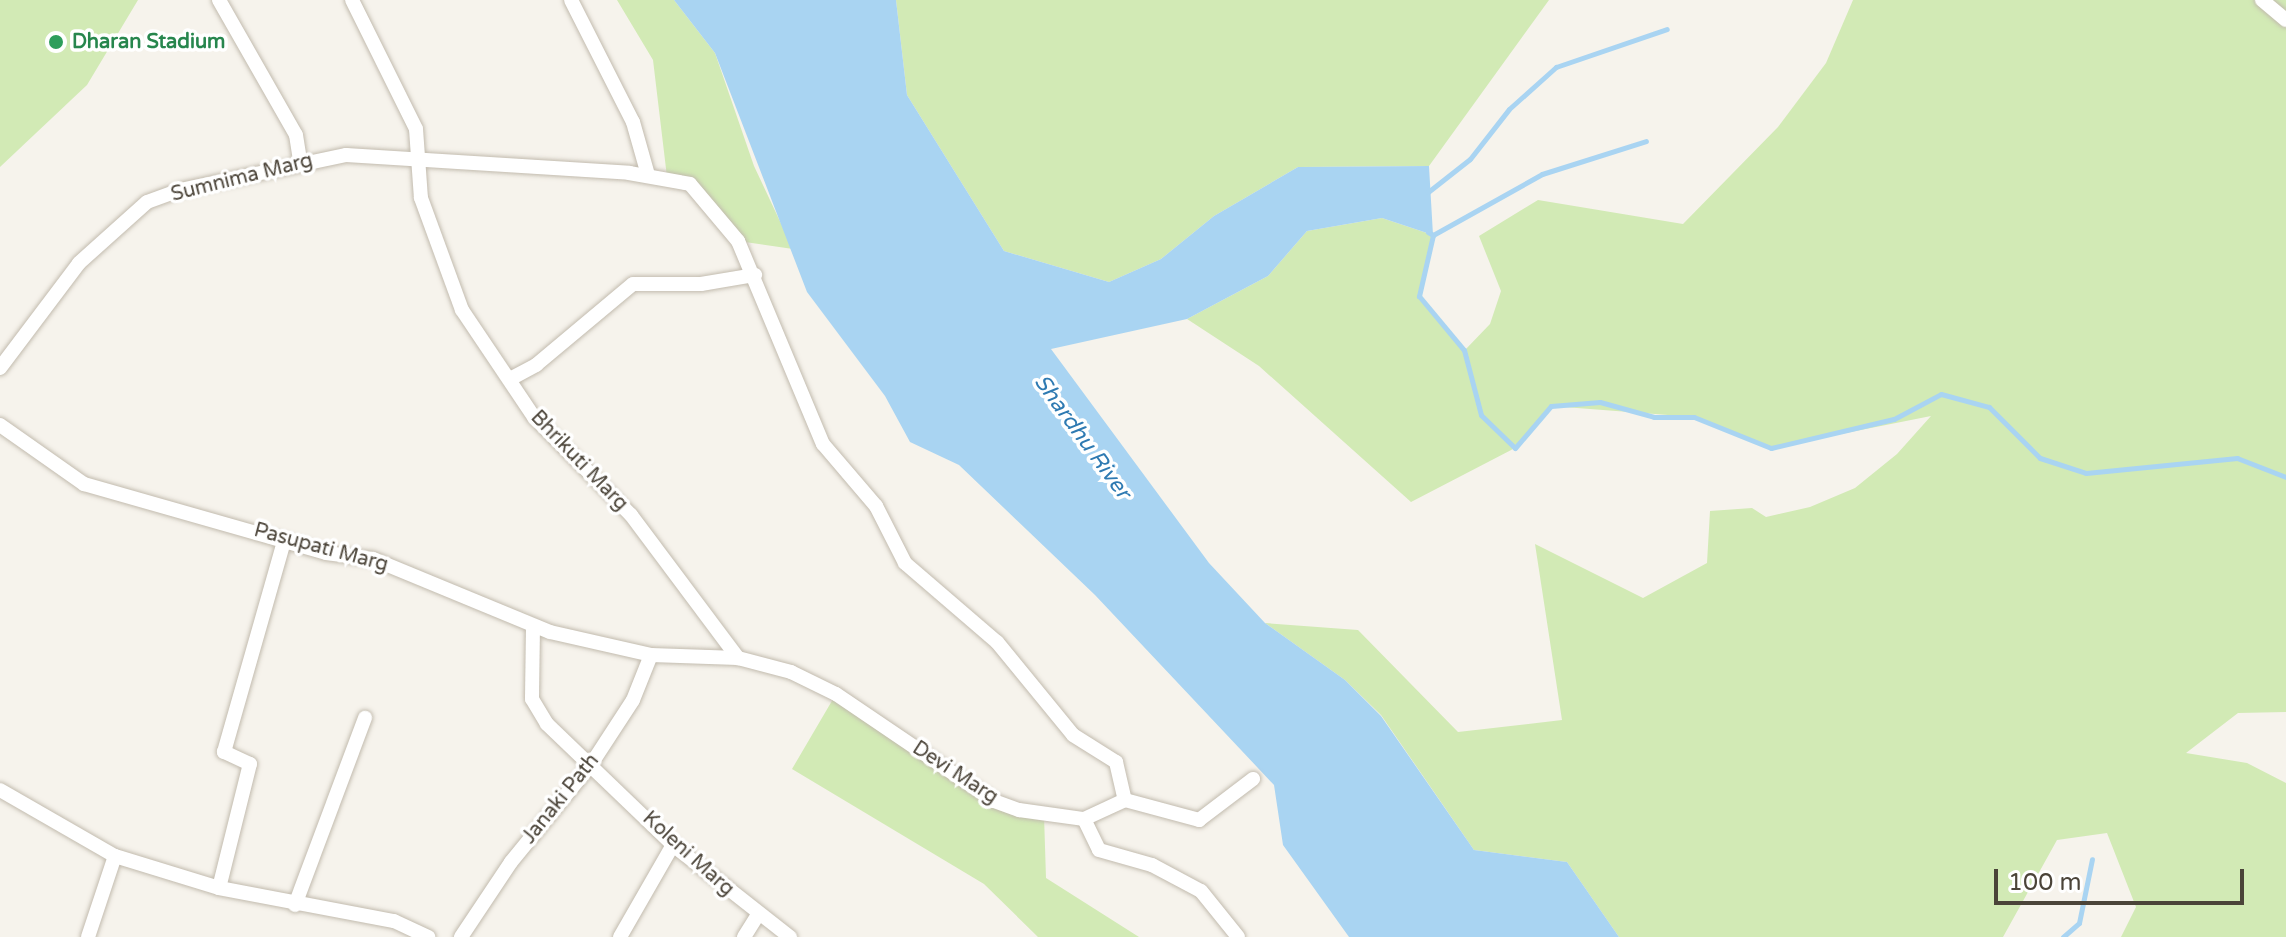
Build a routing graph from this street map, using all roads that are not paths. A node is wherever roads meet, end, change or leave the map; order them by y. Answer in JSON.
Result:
{"nodes":[{"id":1,"x":219,"y":0,"type":"edge"},
{"id":2,"x":352,"y":0,"type":"edge"},
{"id":3,"x":571,"y":0,"type":"edge"},
{"id":4,"x":2262,"y":0,"type":"edge"},
{"id":5,"x":2286,"y":20,"type":"edge"},
{"id":6,"x":415,"y":160,"type":"junction"},
{"id":7,"x":300,"y":161,"type":"junction"},
{"id":8,"x":648,"y":175,"type":"junction"},
{"id":9,"x":755,"y":275,"type":"junction"},
{"id":10,"x":0,"y":368,"type":"edge"},
{"id":11,"x":510,"y":379,"type":"junction"},
{"id":12,"x":0,"y":425,"type":"edge"},
{"id":13,"x":284,"y":541,"type":"junction"},
{"id":14,"x":533,"y":626,"type":"junction"},
{"id":15,"x":651,"y":655,"type":"junction"},
{"id":16,"x":738,"y":658,"type":"junction"},
{"id":17,"x":365,"y":718,"type":"dead end"},
{"id":18,"x":592,"y":763,"type":"junction"},
{"id":19,"x":1253,"y":779,"type":"dead end"},
{"id":20,"x":0,"y":790,"type":"edge"},
{"id":21,"x":1125,"y":800,"type":"junction"},
{"id":22,"x":1084,"y":819,"type":"junction"},
{"id":23,"x":673,"y":845,"type":"junction"},
{"id":24,"x":115,"y":856,"type":"junction"},
{"id":25,"x":219,"y":888,"type":"junction"},
{"id":26,"x":295,"y":905,"type":"junction"},
{"id":27,"x":758,"y":915,"type":"junction"},
{"id":28,"x":88,"y":937,"type":"edge"},
{"id":29,"x":429,"y":937,"type":"edge"},
{"id":30,"x":461,"y":937,"type":"edge"},
{"id":31,"x":620,"y":937,"type":"edge"},
{"id":32,"x":744,"y":937,"type":"edge"},
{"id":33,"x":790,"y":937,"type":"edge"},
{"id":34,"x":1238,"y":937,"type":"edge"}],
"edges":[{"from":1,"to":7,"type":"street"},
{"from":2,"to":6,"type":"street","name":"Bhrikuti Marg"},
{"from":3,"to":8,"type":"street"},
{"from":4,"to":5,"type":"street"},
{"from":6,"to":7,"type":"street","name":"Sumnima Marg"},
{"from":6,"to":8,"type":"street","name":"Sumnima Marg"},
{"from":6,"to":11,"type":"street","name":"Bhrikuti Marg"},
{"from":7,"to":10,"type":"street","name":"Sumnima Marg"},
{"from":8,"to":9,"type":"street","name":"Sumnima Marg"},
{"from":9,"to":11,"type":"street"},
{"from":9,"to":21,"type":"street","name":"Sumnima Marg"},
{"from":11,"to":16,"type":"street","name":"Bhrikuti Marg"},
{"from":12,"to":13,"type":"street","name":"Pasupati Marg"},
{"from":13,"to":14,"type":"street","name":"Pasupati Marg"},
{"from":13,"to":25,"type":"street"},
{"from":14,"to":15,"type":"street","name":"Pasupati Marg"},
{"from":14,"to":18,"type":"street","name":"Koleni Marg"},
{"from":15,"to":16,"type":"street","name":"Devi Marg"},
{"from":15,"to":18,"type":"street","name":"Janaki Path"},
{"from":16,"to":22,"type":"street","name":"Devi Marg"},
{"from":17,"to":26,"type":"street"},
{"from":18,"to":23,"type":"street","name":"Koleni Marg"},
{"from":18,"to":30,"type":"street","name":"Janaki Path"},
{"from":19,"to":21,"type":"street"},
{"from":20,"to":24,"type":"street"},
{"from":21,"to":22,"type":"street"},
{"from":22,"to":34,"type":"street"},
{"from":23,"to":27,"type":"street","name":"Koleni Marg"},
{"from":23,"to":31,"type":"street"},
{"from":24,"to":25,"type":"street"},
{"from":24,"to":28,"type":"street"},
{"from":25,"to":26,"type":"street"},
{"from":26,"to":29,"type":"street"},
{"from":27,"to":32,"type":"street"},
{"from":27,"to":33,"type":"street","name":"Koleni Marg"}]}
